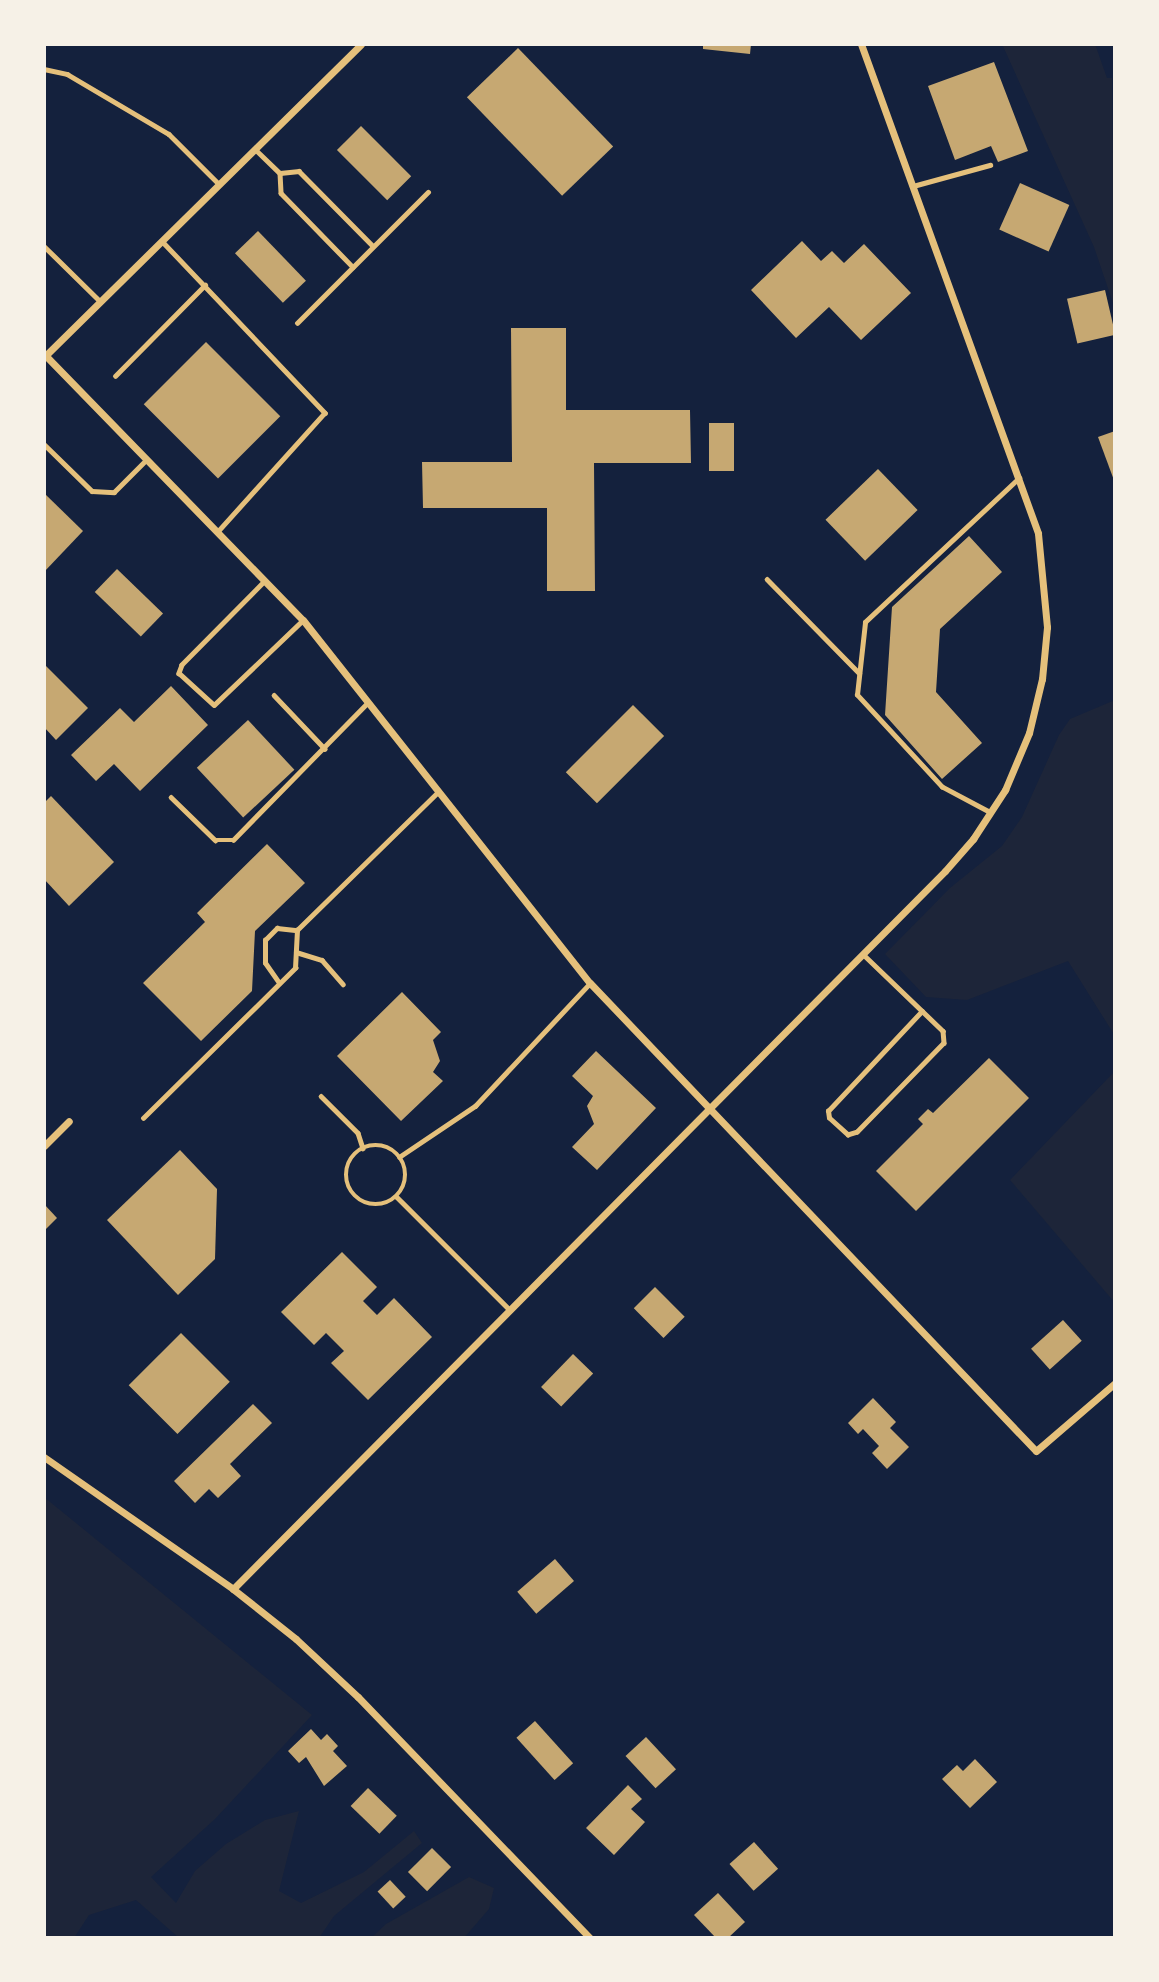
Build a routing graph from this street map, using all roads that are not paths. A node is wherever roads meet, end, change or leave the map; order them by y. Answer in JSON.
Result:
{"nodes":[{"id":1,"x":361,"y":44,"type":"edge"},
{"id":2,"x":861,"y":44,"type":"edge"},
{"id":3,"x":44,"y":69,"type":"edge"},
{"id":4,"x":255,"y":149,"type":"junction"},
{"id":5,"x":990,"y":165,"type":"dead end"},
{"id":6,"x":280,"y":173,"type":"junction"},
{"id":7,"x":219,"y":184,"type":"junction"},
{"id":8,"x":913,"y":186,"type":"junction"},
{"id":9,"x":428,"y":192,"type":"dead end"},
{"id":10,"x":162,"y":241,"type":"junction"},
{"id":11,"x":44,"y":246,"type":"edge"},
{"id":12,"x":373,"y":246,"type":"junction"},
{"id":13,"x":353,"y":267,"type":"junction"},
{"id":14,"x":205,"y":285,"type":"junction"},
{"id":15,"x":100,"y":302,"type":"junction"},
{"id":16,"x":297,"y":323,"type":"dead end"},
{"id":17,"x":45,"y":357,"type":"edge"},
{"id":18,"x":115,"y":376,"type":"dead end"},
{"id":19,"x":44,"y":444,"type":"edge"},
{"id":20,"x":147,"y":459,"type":"junction"},
{"id":21,"x":1020,"y":477,"type":"junction"},
{"id":22,"x":218,"y":532,"type":"junction"},
{"id":23,"x":766,"y":579,"type":"dead end"},
{"id":24,"x":265,"y":580,"type":"junction"},
{"id":25,"x":303,"y":620,"type":"junction"},
{"id":26,"x":860,"y":674,"type":"junction"},
{"id":27,"x":274,"y":695,"type":"dead end"},
{"id":28,"x":367,"y":703,"type":"junction"},
{"id":29,"x":326,"y":749,"type":"junction"},
{"id":30,"x":438,"y":792,"type":"junction"},
{"id":31,"x":171,"y":797,"type":"dead end"},
{"id":32,"x":989,"y":812,"type":"junction"},
{"id":33,"x":296,"y":930,"type":"junction"},
{"id":34,"x":296,"y":952,"type":"junction"},
{"id":35,"x":862,"y":953,"type":"junction"},
{"id":36,"x":279,"y":983,"type":"junction"},
{"id":37,"x":590,"y":983,"type":"junction"},
{"id":38,"x":343,"y":984,"type":"dead end"},
{"id":39,"x":922,"y":1011,"type":"junction"},
{"id":40,"x":321,"y":1096,"type":"dead end"},
{"id":41,"x":709,"y":1108,"type":"junction"},
{"id":42,"x":143,"y":1118,"type":"dead end"},
{"id":43,"x":69,"y":1121,"type":"dead end"},
{"id":44,"x":44,"y":1146,"type":"edge"},
{"id":45,"x":363,"y":1148,"type":"junction"},
{"id":46,"x":400,"y":1157,"type":"junction"},
{"id":47,"x":397,"y":1197,"type":"junction"},
{"id":48,"x":511,"y":1310,"type":"junction"},
{"id":49,"x":1115,"y":1383,"type":"edge"},
{"id":50,"x":44,"y":1457,"type":"edge"},
{"id":51,"x":233,"y":1589,"type":"junction"},
{"id":52,"x":590,"y":1938,"type":"edge"}],
"edges":[{"from":1,"to":4,"type":"street"},
{"from":2,"to":8,"type":"street"},
{"from":3,"to":7,"type":"lane"},
{"from":4,"to":6,"type":"lane"},
{"from":4,"to":7,"type":"street"},
{"from":5,"to":8,"type":"lane"},
{"from":6,"to":12,"type":"lane"},
{"from":6,"to":13,"type":"lane"},
{"from":7,"to":10,"type":"street"},
{"from":8,"to":21,"type":"street"},
{"from":9,"to":12,"type":"lane"},
{"from":10,"to":14,"type":"lane"},
{"from":10,"to":15,"type":"street"},
{"from":11,"to":15,"type":"lane"},
{"from":12,"to":13,"type":"lane"},
{"from":13,"to":16,"type":"lane"},
{"from":14,"to":18,"type":"lane"},
{"from":14,"to":22,"type":"lane"},
{"from":15,"to":17,"type":"street"},
{"from":17,"to":20,"type":"street"},
{"from":19,"to":20,"type":"lane"},
{"from":20,"to":22,"type":"street"},
{"from":21,"to":26,"type":"lane"},
{"from":21,"to":32,"type":"street"},
{"from":22,"to":24,"type":"street"},
{"from":23,"to":26,"type":"lane"},
{"from":24,"to":25,"type":"street"},
{"from":24,"to":25,"type":"lane"},
{"from":25,"to":28,"type":"street"},
{"from":26,"to":32,"type":"lane"},
{"from":27,"to":29,"type":"lane"},
{"from":28,"to":29,"type":"lane"},
{"from":28,"to":30,"type":"street"},
{"from":29,"to":31,"type":"lane"},
{"from":30,"to":33,"type":"lane"},
{"from":30,"to":37,"type":"street"},
{"from":32,"to":35,"type":"street"},
{"from":33,"to":34,"type":"lane"},
{"from":33,"to":36,"type":"lane"},
{"from":34,"to":36,"type":"lane"},
{"from":34,"to":38,"type":"lane"},
{"from":35,"to":39,"type":"lane"},
{"from":35,"to":41,"type":"street"},
{"from":36,"to":42,"type":"lane"},
{"from":37,"to":41,"type":"street"},
{"from":37,"to":46,"type":"lane"},
{"from":39,"to":39,"type":"lane"},
{"from":40,"to":45,"type":"lane"},
{"from":41,"to":48,"type":"street"},
{"from":41,"to":49,"type":"street"},
{"from":43,"to":44,"type":"street"},
{"from":45,"to":46,"type":"lane"},
{"from":45,"to":47,"type":"lane"},
{"from":46,"to":47,"type":"lane"},
{"from":47,"to":48,"type":"lane"},
{"from":48,"to":51,"type":"street"},
{"from":50,"to":51,"type":"street"},
{"from":51,"to":52,"type":"street"}]}
